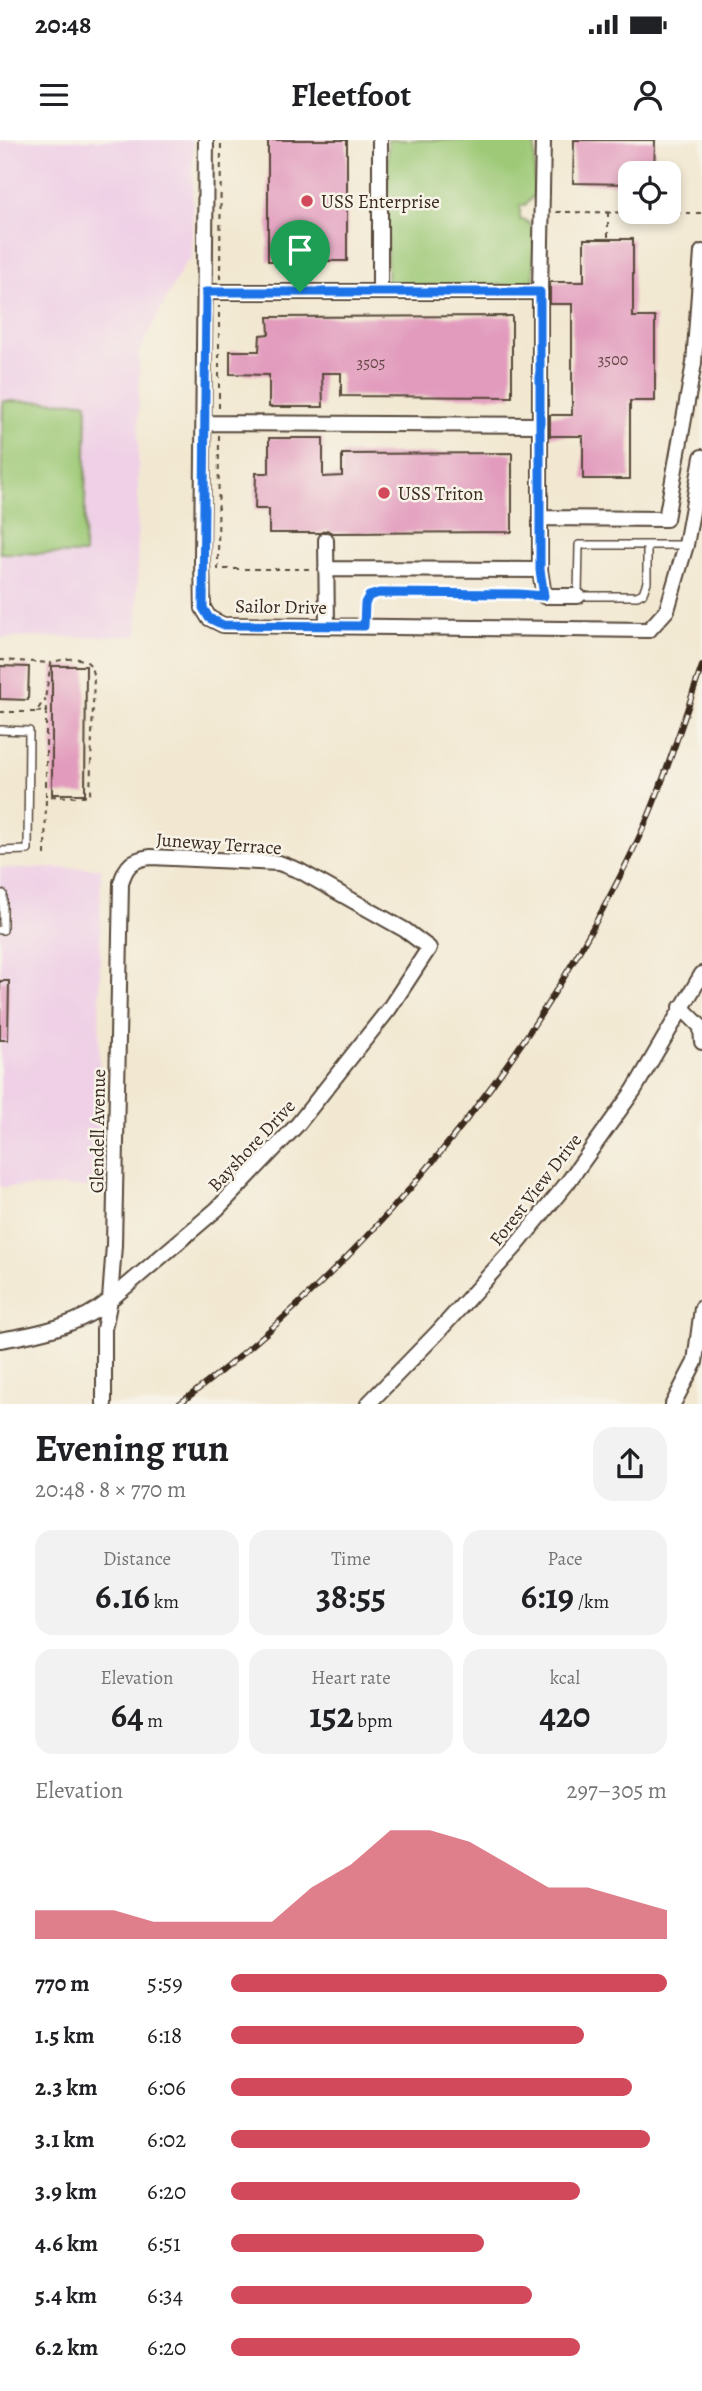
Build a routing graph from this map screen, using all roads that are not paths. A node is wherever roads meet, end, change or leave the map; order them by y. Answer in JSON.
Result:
{"nodes":[{"id":1,"x":206,"y":140,"type":"edge"},
{"id":2,"x":380,"y":140,"type":"edge"},
{"id":3,"x":543,"y":140,"type":"edge"},
{"id":4,"x":702,"y":252,"type":"edge"},
{"id":5,"x":213,"y":292,"type":"junction"},
{"id":6,"x":380,"y":292,"type":"junction"},
{"id":7,"x":540,"y":292,"type":"junction"},
{"id":8,"x":211,"y":423,"type":"junction"},
{"id":9,"x":540,"y":425,"type":"junction"},
{"id":10,"x":702,"y":457,"type":"edge"},
{"id":11,"x":540,"y":518,"type":"junction"},
{"id":12,"x":326,"y":540,"type":"dead end"},
{"id":13,"x":647,"y":545,"type":"junction"},
{"id":14,"x":686,"y":545,"type":"junction"},
{"id":15,"x":326,"y":569,"type":"junction"},
{"id":16,"x":540,"y":570,"type":"junction"},
{"id":17,"x":544,"y":596,"type":"junction"},
{"id":18,"x":578,"y":596,"type":"junction"},
{"id":19,"x":327,"y":626,"type":"junction"},
{"id":20,"x":364,"y":626,"type":"junction"},
{"id":21,"x":0,"y":730,"type":"edge"},
{"id":22,"x":0,"y":851,"type":"edge"},
{"id":23,"x":132,"y":862,"type":"joint"},
{"id":24,"x":0,"y":894,"type":"edge"},
{"id":25,"x":377,"y":915,"type":"joint"},
{"id":26,"x":0,"y":930,"type":"edge"},
{"id":27,"x":702,"y":974,"type":"edge"},
{"id":28,"x":681,"y":1007,"type":"junction"},
{"id":29,"x":702,"y":1042,"type":"edge"},
{"id":30,"x":110,"y":1300,"type":"junction"},
{"id":31,"x":702,"y":1308,"type":"edge"},
{"id":32,"x":0,"y":1340,"type":"edge"},
{"id":33,"x":699,"y":1363,"type":"edge"},
{"id":34,"x":104,"y":1404,"type":"edge"},
{"id":35,"x":368,"y":1404,"type":"edge"},
{"id":36,"x":673,"y":1404,"type":"edge"}],
"edges":[{"from":1,"to":5,"type":"street","name":"Sailor Drive"},
{"from":2,"to":6,"type":"street"},
{"from":3,"to":7,"type":"street"},
{"from":4,"to":11,"type":"street"},
{"from":5,"to":6,"type":"street"},
{"from":5,"to":8,"type":"street","name":"Sailor Drive"},
{"from":6,"to":7,"type":"street"},
{"from":7,"to":9,"type":"street"},
{"from":8,"to":9,"type":"street"},
{"from":8,"to":19,"type":"street","name":"Sailor Drive"},
{"from":9,"to":11,"type":"street"},
{"from":10,"to":14,"type":"street","name":"Sailor Drive"},
{"from":11,"to":16,"type":"street"},
{"from":12,"to":15,"type":"street"},
{"from":13,"to":14,"type":"lane"},
{"from":13,"to":18,"type":"lane"},
{"from":13,"to":18,"type":"lane"},
{"from":14,"to":20,"type":"street","name":"Sailor Drive"},
{"from":15,"to":16,"type":"street"},
{"from":15,"to":19,"type":"street"},
{"from":16,"to":17,"type":"street"},
{"from":17,"to":18,"type":"street"},
{"from":17,"to":20,"type":"lane"},
{"from":19,"to":20,"type":"street","name":"Sailor Drive"},
{"from":21,"to":22,"type":"lane"},
{"from":23,"to":25,"type":"street","name":"Juneway Terrace"},
{"from":23,"to":30,"type":"street","name":"Glendell Avenue"},
{"from":24,"to":26,"type":"lane"},
{"from":25,"to":30,"type":"street","name":"Bayshore Drive"},
{"from":27,"to":28,"type":"street","name":"Forest View Drive"},
{"from":28,"to":29,"type":"street"},
{"from":28,"to":35,"type":"street","name":"Forest View Drive"},
{"from":30,"to":32,"type":"street","name":"Bayshore Drive"},
{"from":30,"to":34,"type":"street","name":"Glendell Avenue"},
{"from":31,"to":33,"type":"street"},
{"from":33,"to":36,"type":"street"}]}
